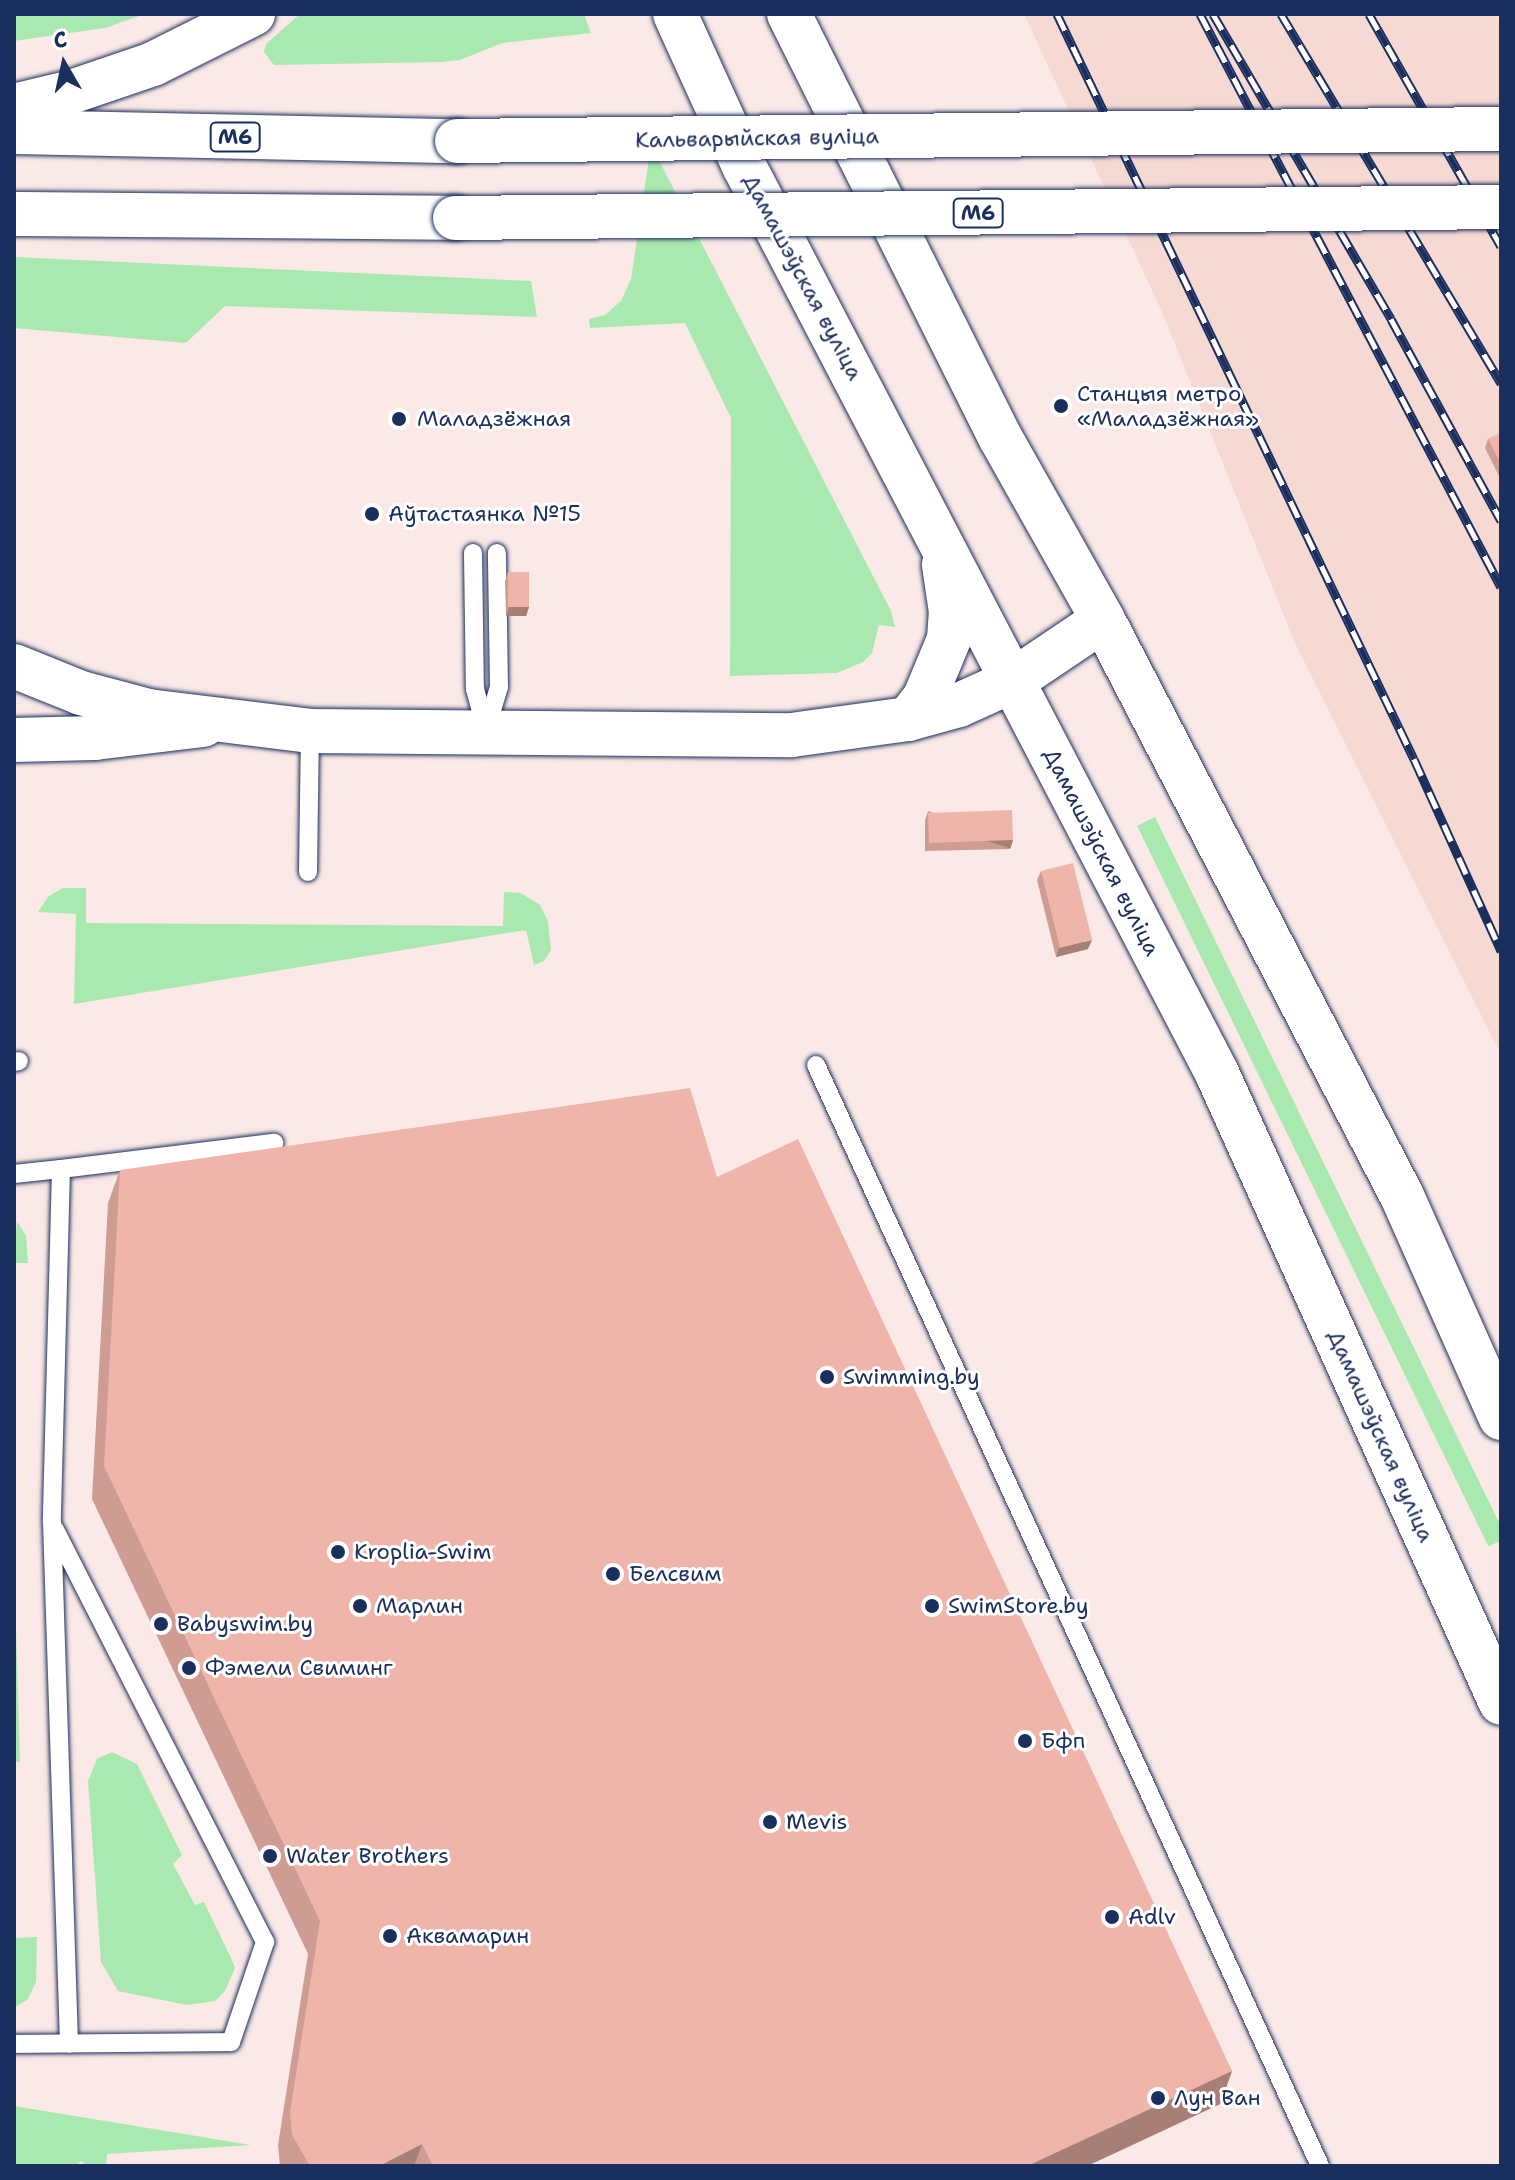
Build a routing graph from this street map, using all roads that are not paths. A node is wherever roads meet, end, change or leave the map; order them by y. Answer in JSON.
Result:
{"nodes":[{"id":1,"x":253,"y":14,"type":"edge"},
{"id":2,"x":675,"y":14,"type":"edge"},
{"id":3,"x":789,"y":14,"type":"edge"},
{"id":4,"x":14,"y":106,"type":"edge"},
{"id":5,"x":1501,"y":129,"type":"edge"},
{"id":6,"x":14,"y":132,"type":"edge"},
{"id":7,"x":1501,"y":207,"type":"edge"},
{"id":8,"x":14,"y":214,"type":"edge"},
{"id":9,"x":935,"y":530,"type":"junction"},
{"id":10,"x":473,"y":553,"type":"dead end"},
{"id":11,"x":497,"y":553,"type":"dead end"},
{"id":12,"x":1103,"y":620,"type":"junction"},
{"id":13,"x":14,"y":666,"type":"edge"},
{"id":14,"x":1014,"y":680,"type":"junction"},
{"id":15,"x":908,"y":719,"type":"junction"},
{"id":16,"x":223,"y":722,"type":"junction"},
{"id":17,"x":486,"y":730,"type":"junction"},
{"id":18,"x":310,"y":731,"type":"junction"},
{"id":19,"x":14,"y":740,"type":"edge"},
{"id":20,"x":308,"y":872,"type":"dead end"},
{"id":21,"x":816,"y":1065,"type":"dead end"},
{"id":22,"x":274,"y":1143,"type":"dead end"},
{"id":23,"x":61,"y":1169,"type":"junction"},
{"id":24,"x":14,"y":1174,"type":"edge"},
{"id":25,"x":1501,"y":1418,"type":"edge"},
{"id":26,"x":52,"y":1522,"type":"junction"},
{"id":27,"x":1501,"y":1703,"type":"edge"},
{"id":28,"x":14,"y":2044,"type":"edge"},
{"id":29,"x":69,"y":2044,"type":"junction"},
{"id":30,"x":1320,"y":2166,"type":"edge"}],
"edges":[{"from":1,"to":4,"type":"main road"},
{"from":2,"to":9,"type":"main road","name":"Дамашэўская вуліца"},
{"from":3,"to":12,"type":"main road"},
{"from":5,"to":6,"type":"main road","name":"Кальварыйская вуліца","number":"М6","bridge":true},
{"from":7,"to":8,"type":"main road","number":"М6","bridge":true},
{"from":9,"to":14,"type":"main road","name":"Дамашэўская вуліца"},
{"from":9,"to":15,"type":"main road"},
{"from":10,"to":17,"type":"lane"},
{"from":11,"to":17,"type":"lane"},
{"from":12,"to":14,"type":"main road"},
{"from":12,"to":25,"type":"main road"},
{"from":13,"to":16,"type":"main road"},
{"from":14,"to":15,"type":"main road"},
{"from":14,"to":27,"type":"main road","name":"Дамашэўская вуліца"},
{"from":15,"to":17,"type":"main road"},
{"from":16,"to":18,"type":"main road"},
{"from":16,"to":19,"type":"main road"},
{"from":17,"to":18,"type":"main road"},
{"from":18,"to":20,"type":"lane"},
{"from":21,"to":30,"type":"lane"},
{"from":22,"to":23,"type":"lane"},
{"from":23,"to":24,"type":"lane"},
{"from":23,"to":26,"type":"lane"},
{"from":26,"to":29,"type":"lane"},
{"from":26,"to":29,"type":"lane"},
{"from":28,"to":29,"type":"lane"}]}
